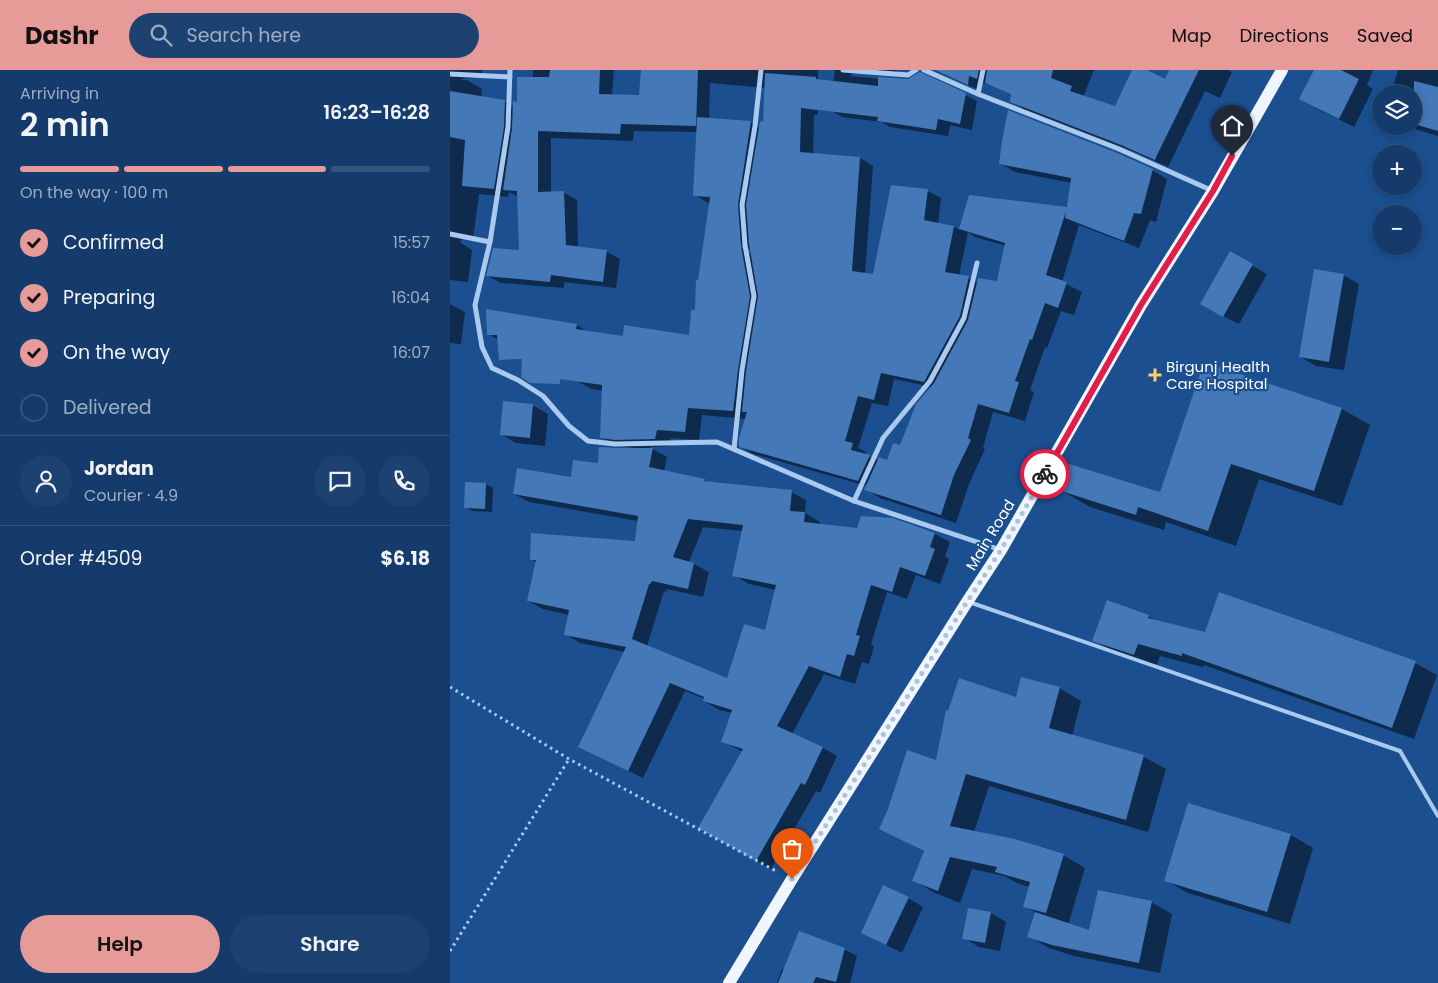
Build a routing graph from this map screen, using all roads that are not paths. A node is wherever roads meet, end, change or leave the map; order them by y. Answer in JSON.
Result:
{"nodes":[{"id":1,"x":510,"y":70,"type":"edge"},
{"id":2,"x":761,"y":70,"type":"edge"},
{"id":3,"x":843,"y":70,"type":"edge"},
{"id":4,"x":916,"y":70,"type":"edge"},
{"id":5,"x":924,"y":70,"type":"edge"},
{"id":6,"x":983,"y":70,"type":"edge"},
{"id":7,"x":1282,"y":70,"type":"edge"},
{"id":8,"x":450,"y":74,"type":"edge"},
{"id":9,"x":510,"y":77,"type":"junction"},
{"id":10,"x":978,"y":94,"type":"junction"},
{"id":11,"x":1213,"y":191,"type":"junction"},
{"id":12,"x":450,"y":234,"type":"edge"},
{"id":13,"x":490,"y":242,"type":"junction"},
{"id":14,"x":977,"y":263,"type":"dead end"},
{"id":15,"x":734,"y":449,"type":"junction"},
{"id":16,"x":854,"y":502,"type":"junction"},
{"id":17,"x":1001,"y":550,"type":"junction"},
{"id":18,"x":967,"y":602,"type":"junction"},
{"id":19,"x":1438,"y":816,"type":"edge"},
{"id":20,"x":729,"y":983,"type":"edge"}],
"edges":[{"from":1,"to":9,"type":"street"},
{"from":2,"to":15,"type":"street"},
{"from":3,"to":4,"type":"street"},
{"from":5,"to":10,"type":"street"},
{"from":6,"to":10,"type":"street"},
{"from":7,"to":11,"type":"main road","name":"Main Road"},
{"from":8,"to":9,"type":"street"},
{"from":9,"to":13,"type":"street"},
{"from":10,"to":11,"type":"street"},
{"from":11,"to":17,"type":"main road","name":"Main Road"},
{"from":12,"to":13,"type":"street"},
{"from":13,"to":15,"type":"street"},
{"from":14,"to":16,"type":"street"},
{"from":15,"to":16,"type":"street"},
{"from":16,"to":17,"type":"street"},
{"from":17,"to":18,"type":"main road","name":"Main Road"},
{"from":18,"to":19,"type":"lane"},
{"from":18,"to":20,"type":"main road","name":"Main Road"}]}
